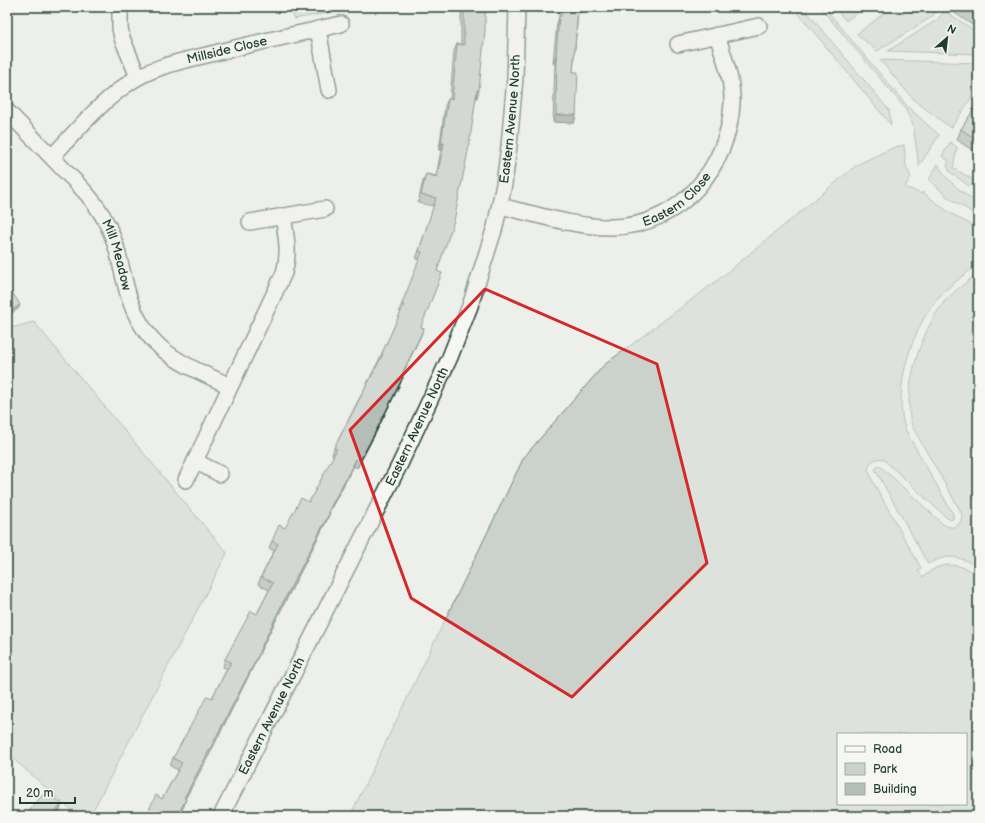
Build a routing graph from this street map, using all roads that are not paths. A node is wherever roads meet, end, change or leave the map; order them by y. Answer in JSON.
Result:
{"nodes":[{"id":1,"x":120,"y":7,"type":"edge"},
{"id":2,"x":517,"y":7,"type":"edge"},
{"id":3,"x":341,"y":24,"type":"dead end"},
{"id":4,"x":759,"y":26,"type":"dead end"},
{"id":5,"x":318,"y":30,"type":"junction"},
{"id":6,"x":717,"y":35,"type":"junction"},
{"id":7,"x":678,"y":44,"type":"dead end"},
{"id":8,"x":138,"y":77,"type":"junction"},
{"id":9,"x":329,"y":90,"type":"dead end"},
{"id":10,"x":7,"y":111,"type":"edge"},
{"id":11,"x":52,"y":157,"type":"junction"},
{"id":12,"x":500,"y":206,"type":"junction"},
{"id":13,"x":325,"y":209,"type":"dead end"},
{"id":14,"x":283,"y":216,"type":"junction"},
{"id":15,"x":250,"y":222,"type":"dead end"},
{"id":16,"x":230,"y":386,"type":"junction"},
{"id":17,"x":195,"y":461,"type":"junction"},
{"id":18,"x":220,"y":474,"type":"dead end"},
{"id":19,"x":186,"y":480,"type":"dead end"},
{"id":20,"x":221,"y":816,"type":"edge"}],
"edges":[{"from":1,"to":8,"type":"street"},
{"from":2,"to":12,"type":"street","name":"Eastern Avenue North"},
{"from":3,"to":5,"type":"street","name":"Millside Close"},
{"from":4,"to":6,"type":"street"},
{"from":5,"to":8,"type":"street","name":"Millside Close"},
{"from":5,"to":9,"type":"street"},
{"from":6,"to":7,"type":"street"},
{"from":6,"to":12,"type":"street","name":"Eastern Close"},
{"from":8,"to":11,"type":"street","name":"Millside Close"},
{"from":10,"to":11,"type":"street","name":"Mill Meadow"},
{"from":11,"to":16,"type":"street","name":"Mill Meadow"},
{"from":12,"to":20,"type":"street","name":"Eastern Avenue North"},
{"from":13,"to":14,"type":"street"},
{"from":14,"to":15,"type":"street"},
{"from":14,"to":16,"type":"street"},
{"from":16,"to":17,"type":"street"},
{"from":17,"to":18,"type":"street"},
{"from":17,"to":19,"type":"street"}]}
